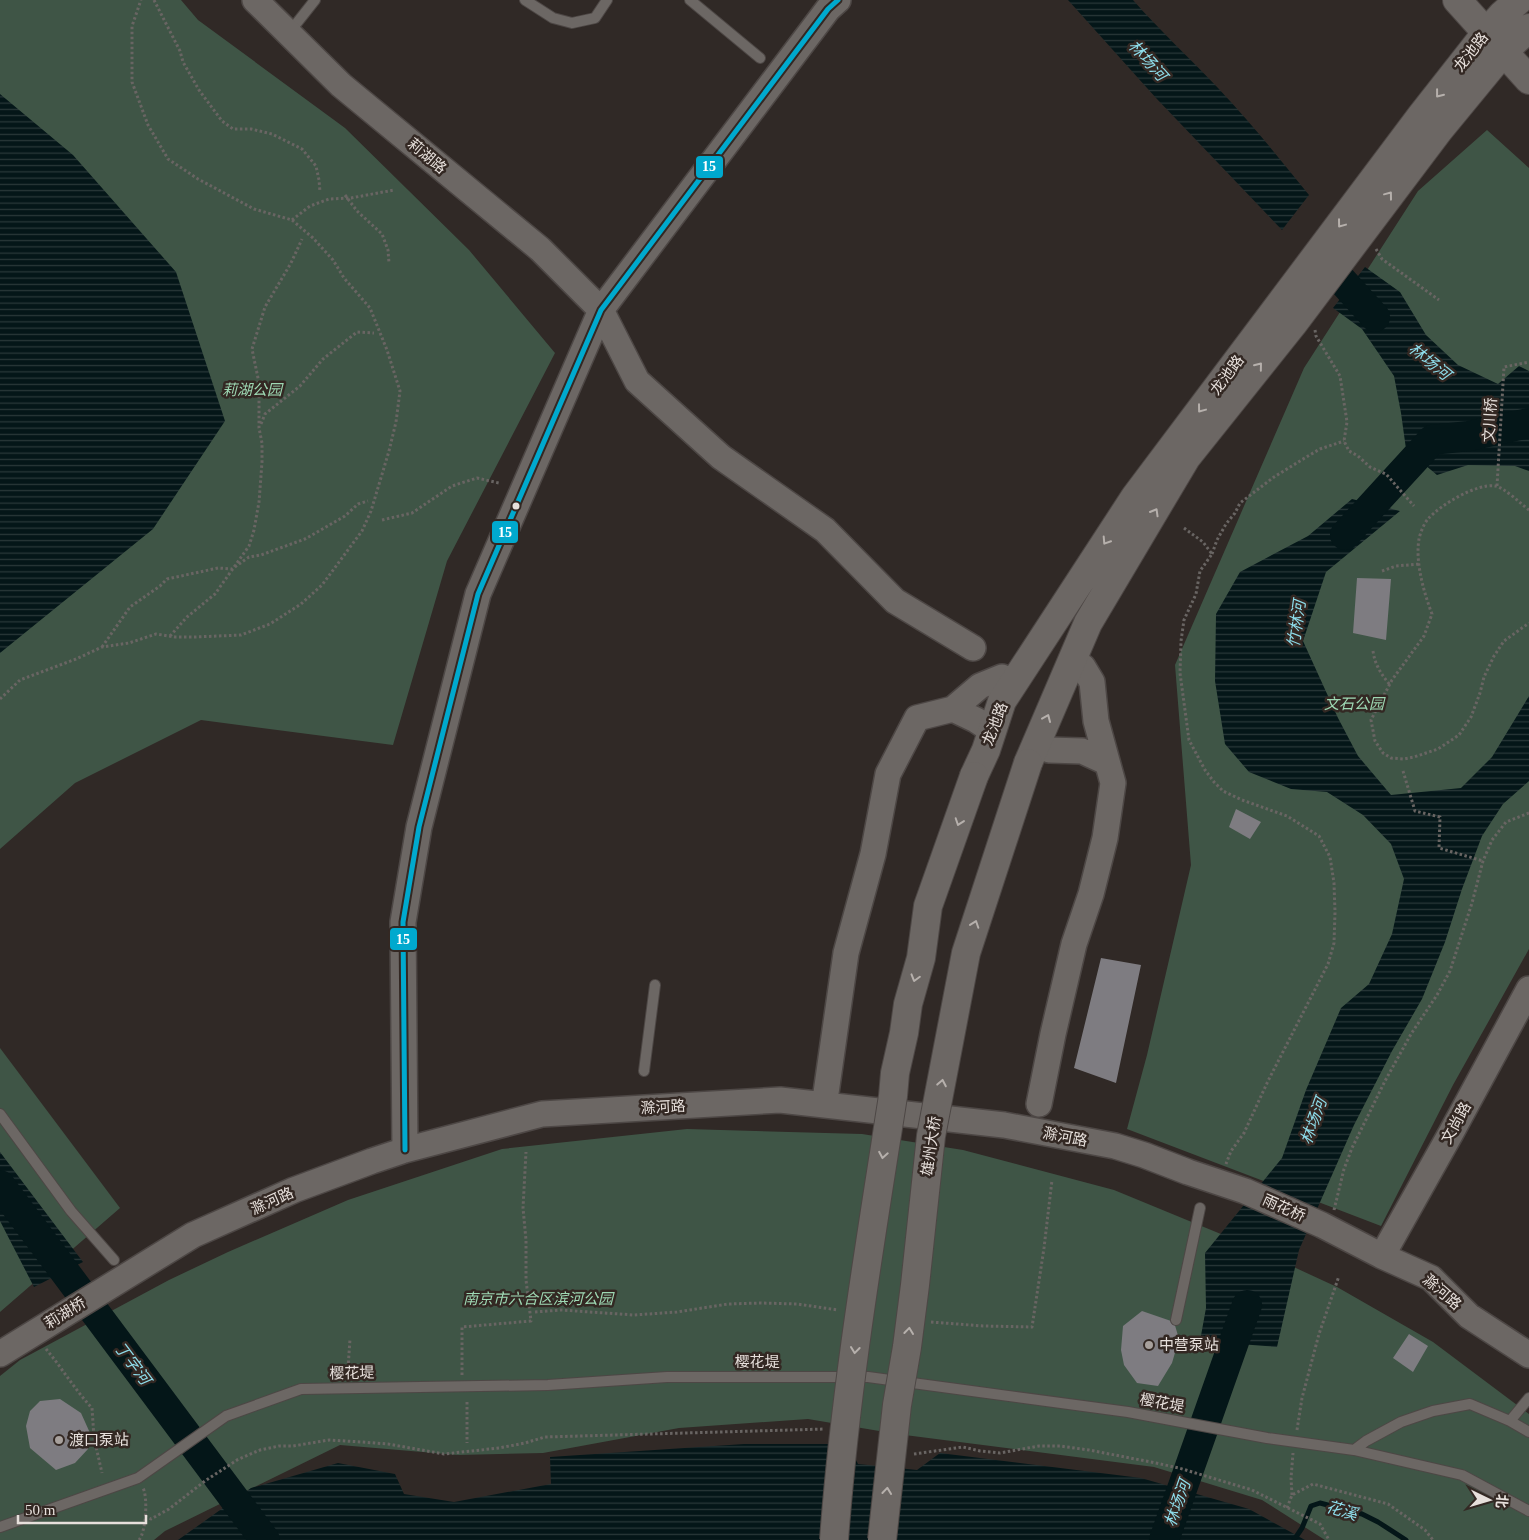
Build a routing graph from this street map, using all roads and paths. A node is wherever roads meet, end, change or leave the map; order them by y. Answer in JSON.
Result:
{"nodes":[{"id":1,"x":141,"y":0,"type":"edge"},
{"id":2,"x":154,"y":0,"type":"edge"},
{"id":3,"x":255,"y":0,"type":"edge"},
{"id":4,"x":315,"y":0,"type":"edge"},
{"id":5,"x":525,"y":0,"type":"edge"},
{"id":6,"x":607,"y":0,"type":"edge"},
{"id":7,"x":690,"y":0,"type":"edge"},
{"id":8,"x":838,"y":0,"type":"edge"},
{"id":9,"x":1458,"y":0,"type":"edge"},
{"id":10,"x":296,"y":24,"type":"dead end"},
{"id":11,"x":1510,"y":25,"type":"edge"},
{"id":12,"x":760,"y":58,"type":"dead end"},
{"id":13,"x":1529,"y":80,"type":"edge"},
{"id":14,"x":394,"y":190,"type":"dead end"},
{"id":15,"x":320,"y":192,"type":"dead end"},
{"id":16,"x":344,"y":195,"type":"dead end"},
{"id":17,"x":292,"y":220,"type":"junction"},
{"id":18,"x":302,"y":239,"type":"dead end"},
{"id":19,"x":1374,"y":247,"type":"dead end"},
{"id":20,"x":389,"y":264,"type":"dead end"},
{"id":21,"x":1439,"y":300,"type":"dead end"},
{"id":22,"x":601,"y":310,"type":"junction"},
{"id":23,"x":1314,"y":328,"type":"dead end"},
{"id":24,"x":374,"y":333,"type":"dead end"},
{"id":25,"x":1529,"y":362,"type":"edge"},
{"id":26,"x":259,"y":428,"type":"junction"},
{"id":27,"x":1344,"y":441,"type":"junction"},
{"id":28,"x":499,"y":483,"type":"dead end"},
{"id":29,"x":1497,"y":486,"type":"junction"},
{"id":30,"x":368,"y":501,"type":"dead end"},
{"id":31,"x":1414,"y":506,"type":"dead end"},
{"id":32,"x":1529,"y":510,"type":"edge"},
{"id":33,"x":382,"y":520,"type":"dead end"},
{"id":34,"x":1184,"y":528,"type":"dead end"},
{"id":35,"x":1212,"y":554,"type":"junction"},
{"id":36,"x":1420,"y":564,"type":"junction"},
{"id":37,"x":232,"y":569,"type":"junction"},
{"id":38,"x":1382,"y":571,"type":"dead end"},
{"id":39,"x":1529,"y":623,"type":"edge"},
{"id":40,"x":170,"y":636,"type":"junction"},
{"id":41,"x":102,"y":647,"type":"junction"},
{"id":42,"x":973,"y":648,"type":"dead end"},
{"id":43,"x":1373,"y":651,"type":"dead end"},
{"id":44,"x":1083,"y":667,"type":"dead end"},
{"id":45,"x":1002,"y":677,"type":"dead end"},
{"id":46,"x":1391,"y":685,"type":"dead end"},
{"id":47,"x":0,"y":699,"type":"edge"},
{"id":48,"x":953,"y":708,"type":"junction"},
{"id":49,"x":988,"y":728,"type":"dead end"},
{"id":50,"x":1039,"y":757,"type":"junction"},
{"id":51,"x":1106,"y":762,"type":"junction"},
{"id":52,"x":1403,"y":771,"type":"dead end"},
{"id":53,"x":1529,"y":813,"type":"edge"},
{"id":54,"x":1482,"y":861,"type":"junction"},
{"id":55,"x":655,"y":985,"type":"dead end"},
{"id":56,"x":1529,"y":989,"type":"edge"},
{"id":57,"x":644,"y":1071,"type":"dead end"},
{"id":58,"x":826,"y":1093,"type":"dead end"},
{"id":59,"x":1039,"y":1104,"type":"dead end"},
{"id":60,"x":0,"y":1114,"type":"edge"},
{"id":61,"x":405,"y":1150,"type":"junction"},
{"id":62,"x":526,"y":1152,"type":"dead end"},
{"id":63,"x":1225,"y":1167,"type":"dead end"},
{"id":64,"x":1052,"y":1180,"type":"dead end"},
{"id":65,"x":1245,"y":1191,"type":"joint"},
{"id":66,"x":1200,"y":1208,"type":"dead end"},
{"id":67,"x":1327,"y":1221,"type":"junction"},
{"id":68,"x":1382,"y":1256,"type":"junction"},
{"id":69,"x":114,"y":1260,"type":"dead end"},
{"id":70,"x":1339,"y":1276,"type":"dead end"},
{"id":71,"x":105,"y":1288,"type":"joint"},
{"id":72,"x":832,"y":1309,"type":"dead end"},
{"id":73,"x":535,"y":1312,"type":"dead end"},
{"id":74,"x":1176,"y":1320,"type":"dead end"},
{"id":75,"x":1024,"y":1327,"type":"dead end"},
{"id":76,"x":350,"y":1340,"type":"dead end"},
{"id":77,"x":34,"y":1341,"type":"junction"},
{"id":78,"x":0,"y":1354,"type":"edge"},
{"id":79,"x":1529,"y":1356,"type":"edge"},
{"id":80,"x":348,"y":1368,"type":"dead end"},
{"id":81,"x":462,"y":1378,"type":"dead end"},
{"id":82,"x":1529,"y":1398,"type":"edge"},
{"id":83,"x":467,"y":1402,"type":"dead end"},
{"id":84,"x":1510,"y":1421,"type":"junction"},
{"id":85,"x":831,"y":1428,"type":"dead end"},
{"id":86,"x":1529,"y":1432,"type":"edge"},
{"id":87,"x":1295,"y":1438,"type":"dead end"},
{"id":88,"x":468,"y":1443,"type":"dead end"},
{"id":89,"x":1293,"y":1446,"type":"dead end"},
{"id":90,"x":1354,"y":1450,"type":"junction"},
{"id":91,"x":905,"y":1455,"type":"dead end"},
{"id":92,"x":102,"y":1473,"type":"dead end"},
{"id":93,"x":138,"y":1478,"type":"junction"},
{"id":94,"x":1292,"y":1495,"type":"junction"},
{"id":95,"x":1287,"y":1508,"type":"junction"},
{"id":96,"x":1529,"y":1511,"type":"edge"},
{"id":97,"x":145,"y":1516,"type":"junction"},
{"id":98,"x":0,"y":1526,"type":"edge"},
{"id":99,"x":139,"y":1540,"type":"edge"},
{"id":100,"x":834,"y":1540,"type":"edge"},
{"id":101,"x":882,"y":1540,"type":"edge"},
{"id":102,"x":1329,"y":1540,"type":"edge"},
{"id":103,"x":1434,"y":1540,"type":"edge"}],
"edges":[{"from":1,"to":17,"type":"path"},
{"from":2,"to":15,"type":"path"},
{"from":3,"to":22,"type":"street","name":"莉湖路"},
{"from":4,"to":10,"type":"lane"},
{"from":5,"to":6,"type":"lane"},
{"from":7,"to":12,"type":"lane"},
{"from":8,"to":22,"type":"street"},
{"from":9,"to":11,"type":"main road"},
{"from":11,"to":13,"type":"main road"},
{"from":50,"to":11,"type":"main road","name":"龙池路","one_way":true},
{"from":11,"to":100,"type":"main road","name":"龙池路","one_way":true,"bridge":true},
{"from":14,"to":17,"type":"path"},
{"from":16,"to":20,"type":"path"},
{"from":17,"to":40,"type":"path"},
{"from":18,"to":26,"type":"path"},
{"from":19,"to":21,"type":"path"},
{"from":22,"to":42,"type":"street","name":"莉湖路"},
{"from":22,"to":61,"type":"street"},
{"from":23,"to":27,"type":"path"},
{"from":24,"to":26,"type":"path"},
{"from":25,"to":29,"type":"path","name":"文川桥"},
{"from":26,"to":37,"type":"path"},
{"from":27,"to":31,"type":"path"},
{"from":27,"to":35,"type":"path"},
{"from":28,"to":33,"type":"path"},
{"from":29,"to":32,"type":"path"},
{"from":29,"to":36,"type":"path"},
{"from":30,"to":37,"type":"path"},
{"from":34,"to":35,"type":"path"},
{"from":35,"to":63,"type":"path"},
{"from":36,"to":38,"type":"path"},
{"from":36,"to":39,"type":"path"},
{"from":37,"to":40,"type":"path"},
{"from":37,"to":41,"type":"path"},
{"from":40,"to":41,"type":"path"},
{"from":41,"to":47,"type":"path"},
{"from":43,"to":46,"type":"path"},
{"from":44,"to":51,"type":"street"},
{"from":45,"to":48,"type":"street"},
{"from":48,"to":49,"type":"street"},
{"from":48,"to":58,"type":"street"},
{"from":50,"to":51,"type":"street"},
{"from":101,"to":50,"type":"main road","name":"雄州大桥","one_way":true,"bridge":true},
{"from":51,"to":59,"type":"street"},
{"from":52,"to":54,"type":"path"},
{"from":53,"to":54,"type":"path"},
{"from":54,"to":67,"type":"path"},
{"from":55,"to":57,"type":"lane"},
{"from":56,"to":68,"type":"street","name":"文尚路"},
{"from":60,"to":69,"type":"lane"},
{"from":61,"to":65,"type":"street","name":"滁河路"},
{"from":61,"to":71,"type":"street","name":"滁河路"},
{"from":62,"to":81,"type":"path"},
{"from":64,"to":75,"type":"path"},
{"from":65,"to":67,"type":"street","name":"雨花桥"},
{"from":66,"to":74,"type":"lane"},
{"from":67,"to":68,"type":"street","name":"滁河路"},
{"from":68,"to":79,"type":"street","name":"滁河路"},
{"from":70,"to":87,"type":"path"},
{"from":71,"to":77,"type":"street","name":"莉湖桥"},
{"from":72,"to":73,"type":"path"},
{"from":76,"to":80,"type":"path"},
{"from":77,"to":78,"type":"street"},
{"from":77,"to":92,"type":"path"},
{"from":82,"to":84,"type":"lane"},
{"from":83,"to":88,"type":"path"},
{"from":84,"to":86,"type":"lane"},
{"from":84,"to":90,"type":"lane"},
{"from":85,"to":97,"type":"path"},
{"from":89,"to":94,"type":"path"},
{"from":90,"to":93,"type":"lane","name":"樱花堤"},
{"from":90,"to":96,"type":"lane","name":"樱花堤"},
{"from":91,"to":95,"type":"path"},
{"from":93,"to":97,"type":"path"},
{"from":93,"to":98,"type":"lane","name":"樱花堤"},
{"from":94,"to":95,"type":"path"},
{"from":94,"to":103,"type":"path"},
{"from":95,"to":102,"type":"path"},
{"from":97,"to":99,"type":"path"}]}
